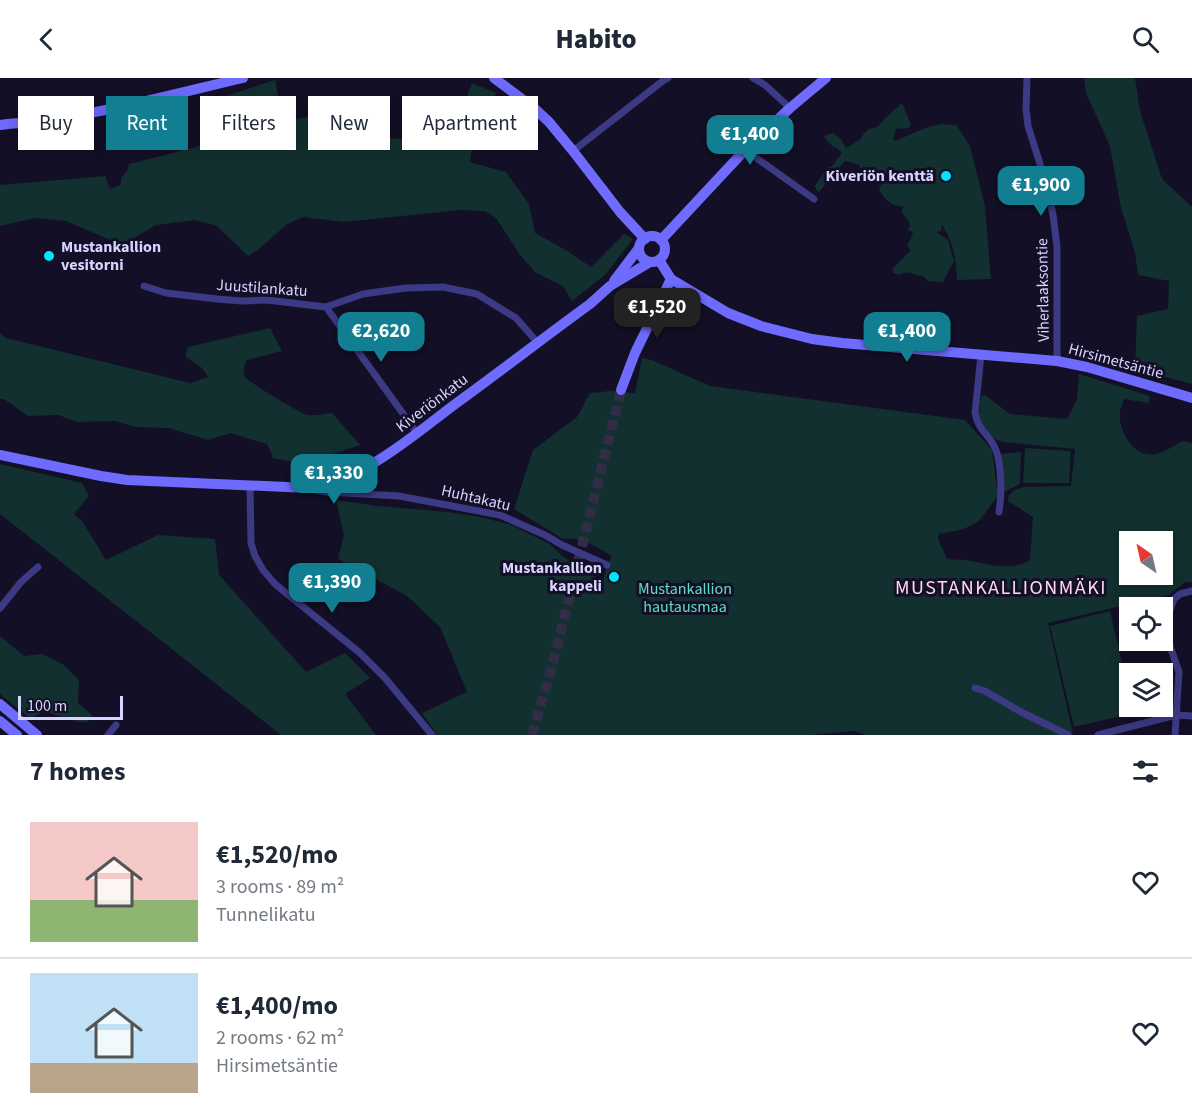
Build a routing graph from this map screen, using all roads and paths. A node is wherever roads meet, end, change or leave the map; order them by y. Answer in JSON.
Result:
{"nodes":[{"id":1,"x":243,"y":78,"type":"edge"},
{"id":2,"x":494,"y":78,"type":"edge"},
{"id":3,"x":668,"y":78,"type":"edge"},
{"id":4,"x":753,"y":78,"type":"edge"},
{"id":5,"x":826,"y":78,"type":"edge"},
{"id":6,"x":1027,"y":78,"type":"edge"},
{"id":7,"x":790,"y":108,"type":"junction"},
{"id":8,"x":0,"y":125,"type":"edge"},
{"id":9,"x":745,"y":150,"type":"junction"},
{"id":10,"x":573,"y":151,"type":"junction"},
{"id":11,"x":814,"y":199,"type":"dead end"},
{"id":12,"x":661,"y":240,"type":"junction"},
{"id":13,"x":642,"y":243,"type":"junction"},
{"id":14,"x":655,"y":261,"type":"junction"},
{"id":15,"x":671,"y":279,"type":"junction"},
{"id":16,"x":144,"y":286,"type":"dead end"},
{"id":17,"x":610,"y":286,"type":"junction"},
{"id":18,"x":326,"y":307,"type":"junction"},
{"id":19,"x":537,"y":342,"type":"junction"},
{"id":20,"x":981,"y":355,"type":"junction"},
{"id":21,"x":1057,"y":361,"type":"junction"},
{"id":22,"x":621,"y":390,"type":"tunnel mouth"},
{"id":23,"x":1192,"y":398,"type":"edge"},
{"id":24,"x":417,"y":433,"type":"junction"},
{"id":25,"x":0,"y":454,"type":"edge"},
{"id":26,"x":355,"y":474,"type":"junction"},
{"id":27,"x":250,"y":486,"type":"junction"},
{"id":28,"x":308,"y":488,"type":"junction"},
{"id":29,"x":364,"y":494,"type":"junction"},
{"id":30,"x":999,"y":512,"type":"dead end"},
{"id":31,"x":607,"y":565,"type":"dead end"},
{"id":32,"x":38,"y":567,"type":"dead end"},
{"id":33,"x":1192,"y":591,"type":"edge"},
{"id":34,"x":0,"y":608,"type":"edge"},
{"id":35,"x":975,"y":688,"type":"dead end"},
{"id":36,"x":0,"y":704,"type":"edge"},
{"id":37,"x":1176,"y":715,"type":"junction"},
{"id":38,"x":1192,"y":716,"type":"edge"},
{"id":39,"x":0,"y":721,"type":"edge"},
{"id":40,"x":116,"y":724,"type":"dead end"},
{"id":41,"x":17,"y":735,"type":"edge"},
{"id":42,"x":37,"y":735,"type":"edge"},
{"id":43,"x":108,"y":735,"type":"edge"},
{"id":44,"x":432,"y":735,"type":"edge"},
{"id":45,"x":1068,"y":735,"type":"edge"},
{"id":46,"x":1098,"y":735,"type":"edge"},
{"id":47,"x":1175,"y":735,"type":"edge"}],
"edges":[{"from":1,"to":8,"type":"street"},
{"from":2,"to":10,"type":"street"},
{"from":3,"to":10,"type":"street"},
{"from":4,"to":7,"type":"street"},
{"from":5,"to":7,"type":"street"},
{"from":6,"to":21,"type":"street","name":"Viherlaaksontie"},
{"from":7,"to":9,"type":"street"},
{"from":9,"to":11,"type":"street"},
{"from":9,"to":12,"type":"street"},
{"from":10,"to":13,"type":"street"},
{"from":12,"to":13,"type":"street"},
{"from":12,"to":14,"type":"street"},
{"from":13,"to":14,"type":"street"},
{"from":13,"to":17,"type":"street","name":"Kiveriönkatu"},
{"from":14,"to":15,"type":"street","name":"Hirsimetsäntie"},
{"from":14,"to":17,"type":"street","name":"Kiveriönkatu"},
{"from":15,"to":20,"type":"street","name":"Hirsimetsäntie"},
{"from":15,"to":22,"type":"street"},
{"from":16,"to":18,"type":"street","name":"Juustilankatu"},
{"from":17,"to":19,"type":"street","name":"Kiveriönkatu"},
{"from":18,"to":19,"type":"street","name":"Juustilankatu"},
{"from":18,"to":24,"type":"street"},
{"from":19,"to":24,"type":"street","name":"Kiveriönkatu"},
{"from":20,"to":21,"type":"street","name":"Hirsimetsäntie"},
{"from":20,"to":30,"type":"street"},
{"from":21,"to":23,"type":"street","name":"Hirsimetsäntie"},
{"from":24,"to":26,"type":"street","name":"Kiveriönkatu"},
{"from":25,"to":27,"type":"street","name":"Kiveriönkatu"},
{"from":26,"to":28,"type":"street","name":"Kiveriönkatu"},
{"from":26,"to":29,"type":"street"},
{"from":27,"to":28,"type":"street","name":"Kiveriönkatu"},
{"from":27,"to":44,"type":"street"},
{"from":28,"to":29,"type":"street","name":"Huhtakatu"},
{"from":29,"to":31,"type":"street","name":"Huhtakatu"},
{"from":32,"to":34,"type":"street"},
{"from":33,"to":37,"type":"street"},
{"from":35,"to":45,"type":"street"},
{"from":36,"to":42,"type":"street"},
{"from":37,"to":38,"type":"street"},
{"from":37,"to":46,"type":"street"},
{"from":37,"to":47,"type":"street"},
{"from":39,"to":41,"type":"street"},
{"from":40,"to":43,"type":"street"}]}
